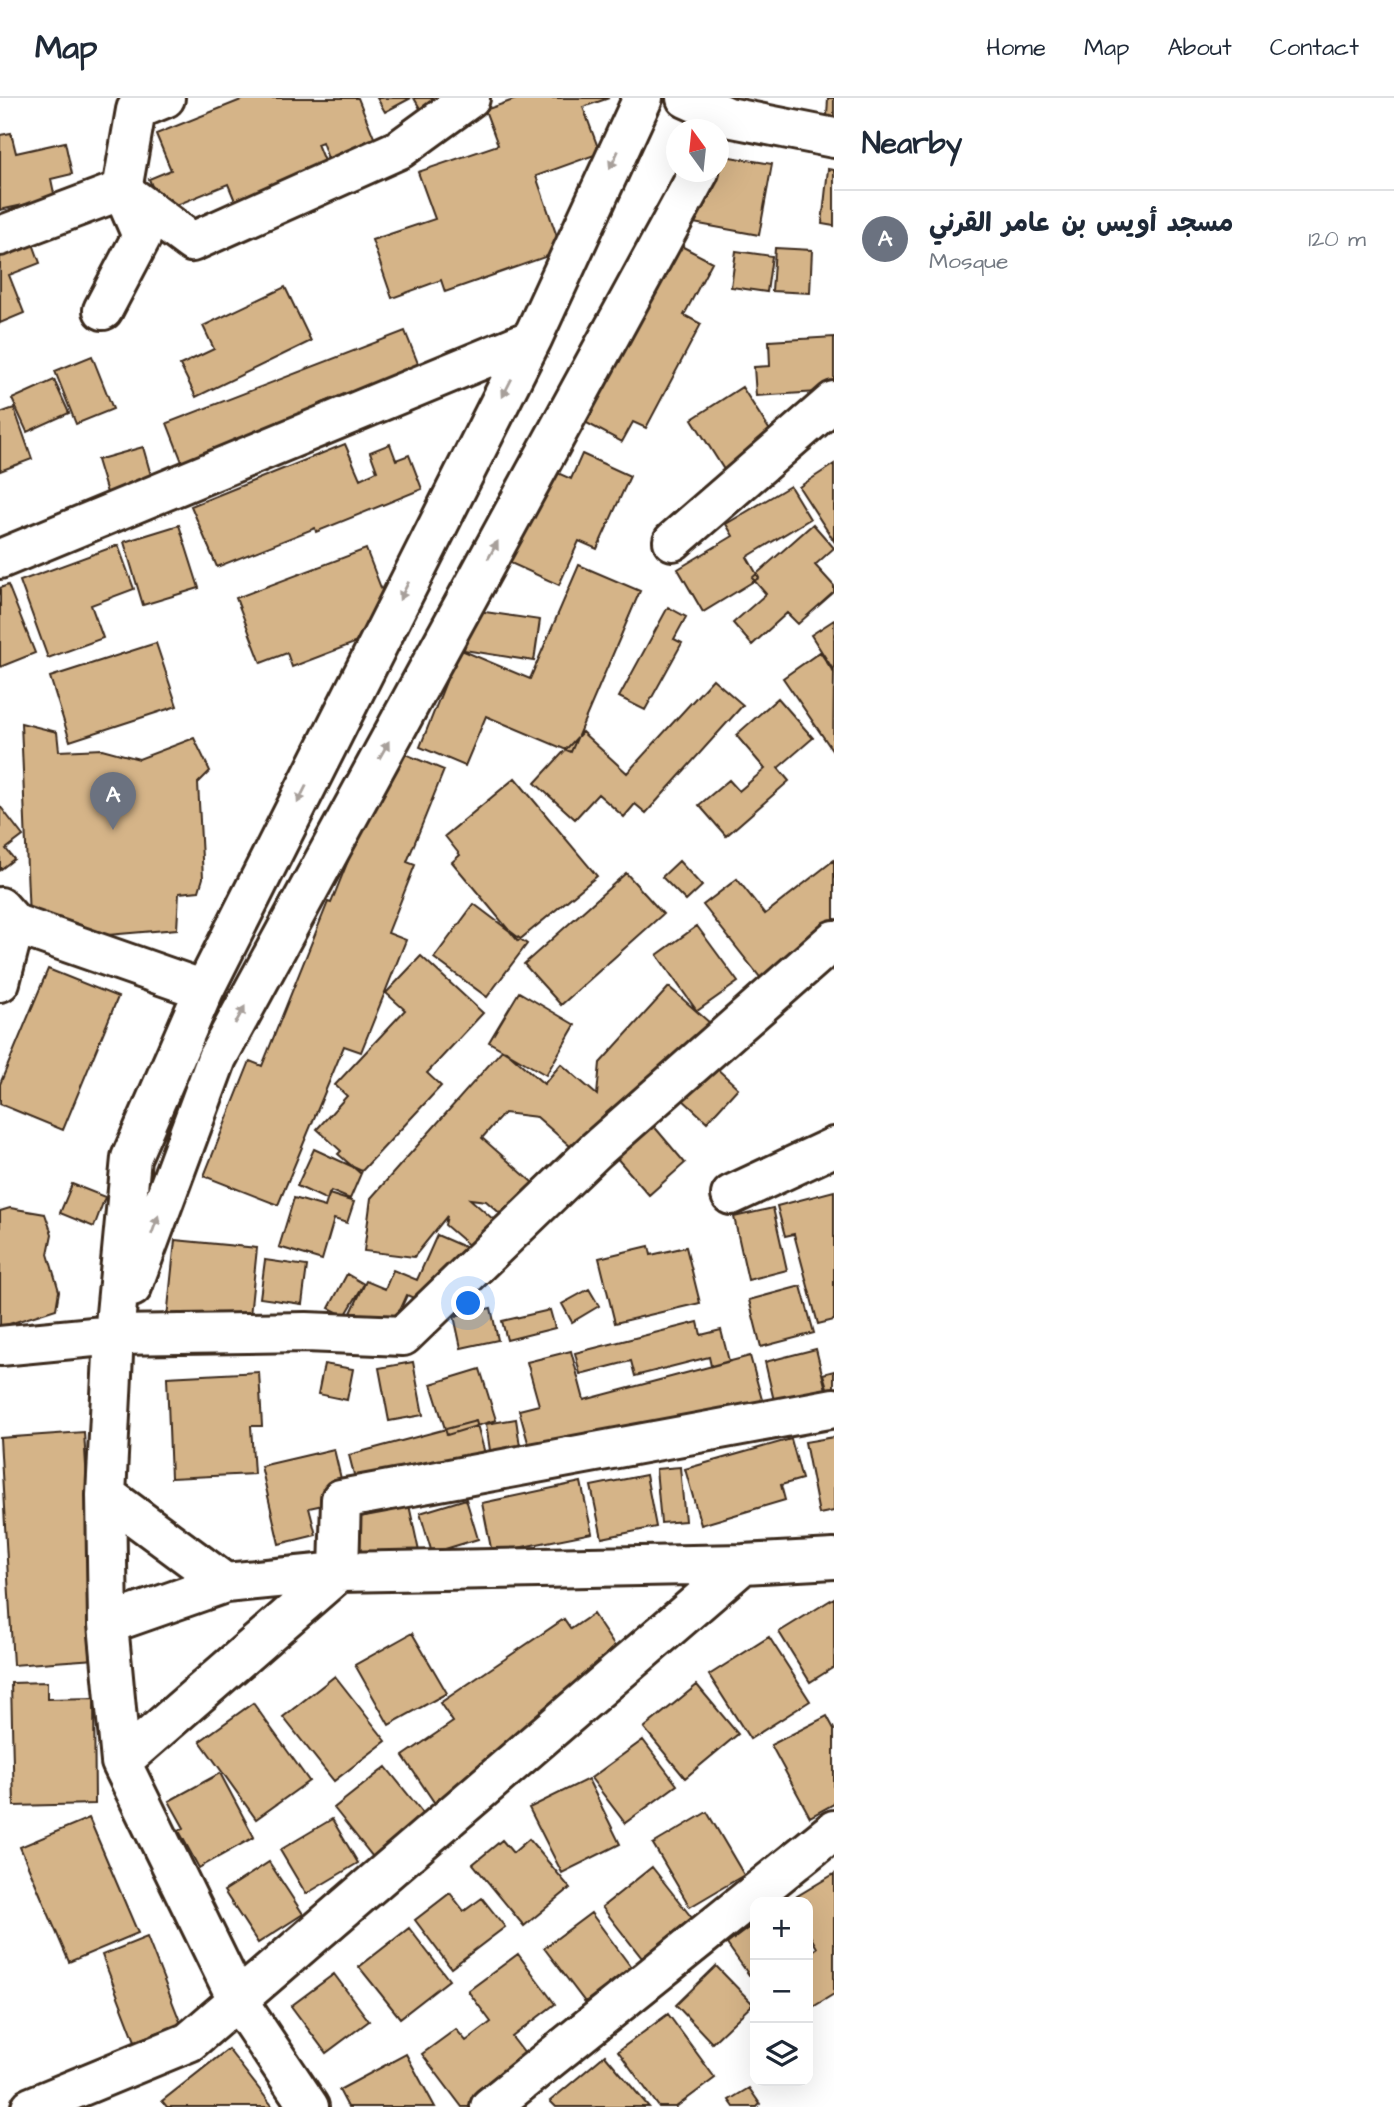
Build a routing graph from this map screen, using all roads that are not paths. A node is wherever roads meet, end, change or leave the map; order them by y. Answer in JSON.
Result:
{"nodes":[{"id":1,"x":165,"y":98,"type":"edge"},
{"id":2,"x":470,"y":98,"type":"edge"},
{"id":3,"x":643,"y":98,"type":"edge"},
{"id":4,"x":686,"y":98,"type":"edge"},
{"id":5,"x":726,"y":117,"type":"edge"},
{"id":6,"x":834,"y":138,"type":"edge"},
{"id":7,"x":694,"y":182,"type":"edge"},
{"id":8,"x":122,"y":190,"type":"junction"},
{"id":9,"x":0,"y":236,"type":"edge"},
{"id":10,"x":103,"y":310,"type":"dead end"},
{"id":11,"x":531,"y":339,"type":"junction"},
{"id":12,"x":834,"y":401,"type":"edge"},
{"id":13,"x":673,"y":541,"type":"dead end"},
{"id":14,"x":0,"y":559,"type":"edge"},
{"id":15,"x":7,"y":916,"type":"edge"},
{"id":16,"x":834,"y":940,"type":"edge"},
{"id":17,"x":0,"y":982,"type":"edge"},
{"id":18,"x":204,"y":990,"type":"junction"},
{"id":19,"x":834,"y":1148,"type":"edge"},
{"id":20,"x":732,"y":1195,"type":"dead end"},
{"id":21,"x":114,"y":1335,"type":"junction"},
{"id":22,"x":0,"y":1346,"type":"edge"},
{"id":23,"x":834,"y":1408,"type":"edge"},
{"id":24,"x":106,"y":1495,"type":"junction"},
{"id":25,"x":834,"y":1559,"type":"edge"},
{"id":26,"x":743,"y":1563,"type":"junction"},
{"id":27,"x":339,"y":1572,"type":"junction"},
{"id":28,"x":225,"y":1583,"type":"junction"},
{"id":29,"x":108,"y":1624,"type":"junction"},
{"id":30,"x":121,"y":1762,"type":"junction"},
{"id":31,"x":834,"y":1830,"type":"edge"},
{"id":32,"x":238,"y":2001,"type":"junction"},
{"id":33,"x":31,"y":2107,"type":"edge"},
{"id":34,"x":309,"y":2107,"type":"edge"},
{"id":35,"x":490,"y":2107,"type":"edge"}],
"edges":[{"from":1,"to":8,"type":"street"},
{"from":2,"to":8,"type":"street"},
{"from":3,"to":11,"type":"street","one_way":true},
{"from":4,"to":5,"type":"street"},
{"from":5,"to":6,"type":"street"},
{"from":21,"to":7,"type":"street","one_way":true},
{"from":8,"to":9,"type":"street"},
{"from":8,"to":10,"type":"street"},
{"from":11,"to":14,"type":"street"},
{"from":11,"to":18,"type":"street","one_way":true},
{"from":12,"to":13,"type":"street"},
{"from":15,"to":17,"type":"street"},
{"from":15,"to":18,"type":"street"},
{"from":16,"to":21,"type":"street"},
{"from":18,"to":21,"type":"street"},
{"from":19,"to":20,"type":"street"},
{"from":21,"to":22,"type":"street"},
{"from":21,"to":24,"type":"street"},
{"from":23,"to":27,"type":"street"},
{"from":24,"to":28,"type":"street"},
{"from":24,"to":29,"type":"street"},
{"from":25,"to":26,"type":"street"},
{"from":26,"to":27,"type":"street"},
{"from":26,"to":32,"type":"street"},
{"from":27,"to":28,"type":"street"},
{"from":27,"to":30,"type":"street"},
{"from":28,"to":29,"type":"street"},
{"from":29,"to":30,"type":"street"},
{"from":30,"to":32,"type":"street"},
{"from":31,"to":35,"type":"street"},
{"from":32,"to":33,"type":"street"},
{"from":32,"to":34,"type":"street"}]}
